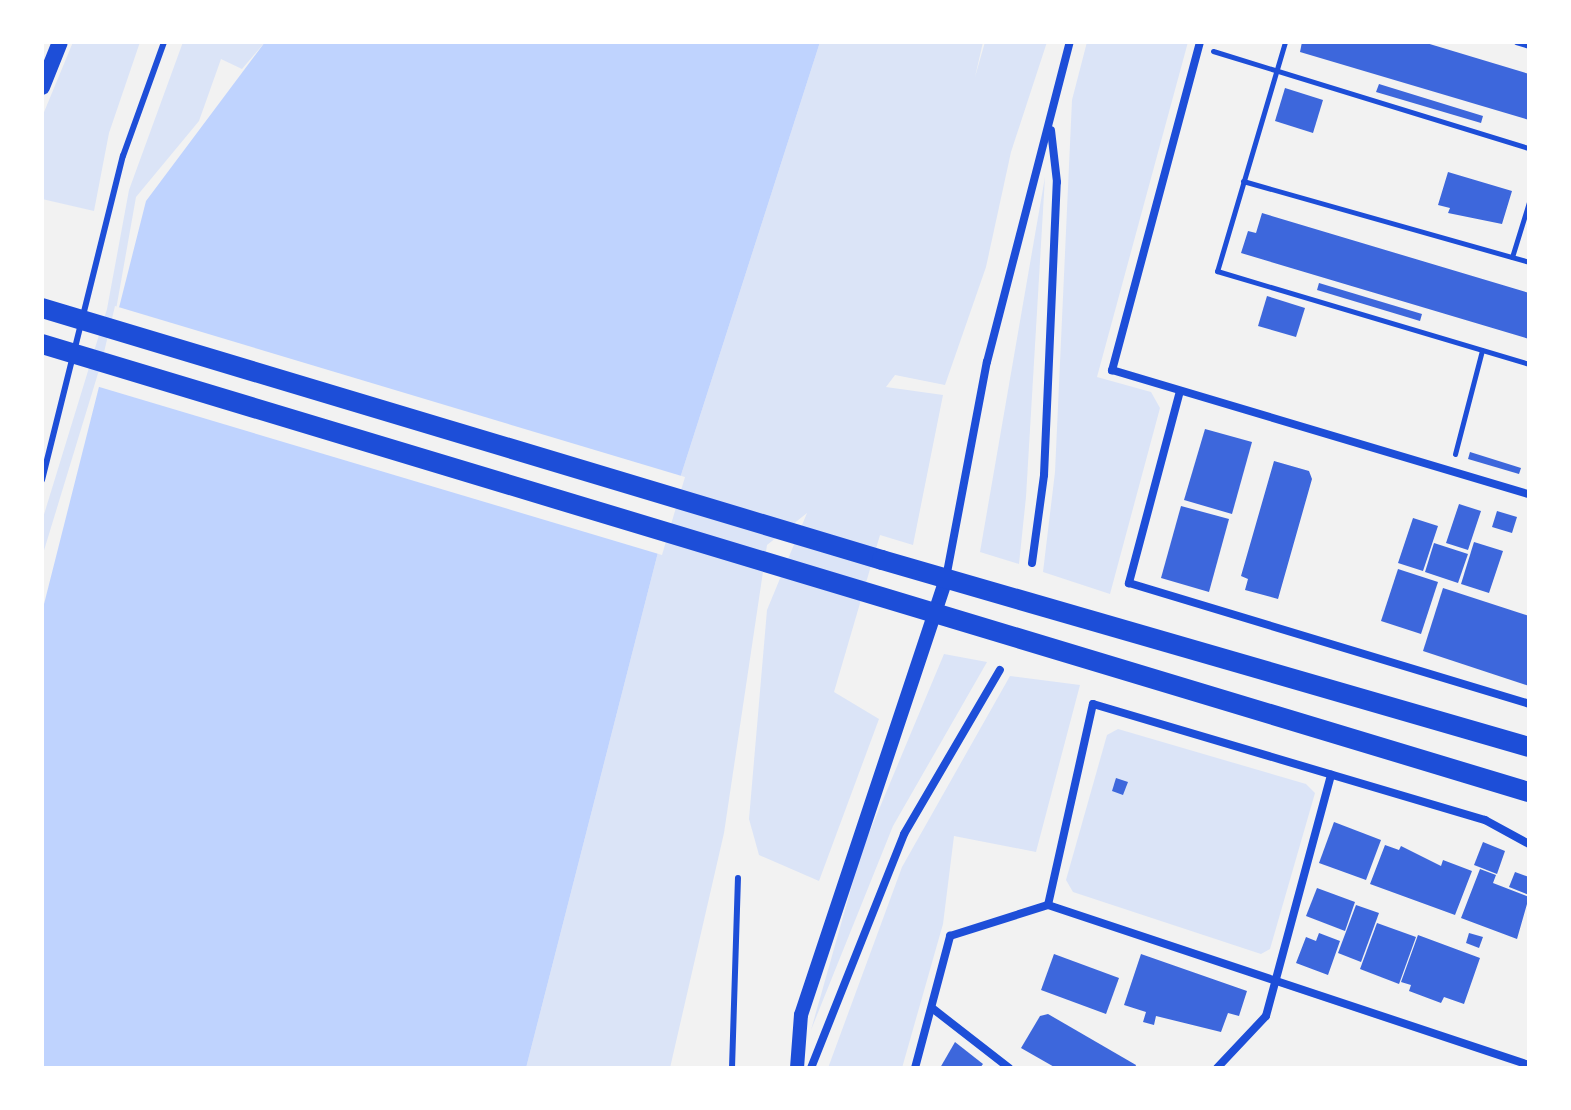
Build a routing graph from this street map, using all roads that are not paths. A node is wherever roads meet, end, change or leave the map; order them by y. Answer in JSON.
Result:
{"nodes":[{"id":1,"x":60,"y":42,"type":"edge"},
{"id":2,"x":164,"y":42,"type":"edge"},
{"id":3,"x":1070,"y":42,"type":"edge"},
{"id":4,"x":1200,"y":44,"type":"edge"},
{"id":5,"x":42,"y":87,"type":"edge"},
{"id":6,"x":1050,"y":125,"type":"junction"},
{"id":7,"x":42,"y":308,"type":"edge"},
{"id":8,"x":42,"y":344,"type":"edge"},
{"id":9,"x":1180,"y":391,"type":"junction"},
{"id":10,"x":42,"y":480,"type":"edge"},
{"id":11,"x":1529,"y":494,"type":"edge"},
{"id":12,"x":1032,"y":563,"type":"dead end"},
{"id":13,"x":946,"y":579,"type":"junction"},
{"id":14,"x":934,"y":612,"type":"junction"},
{"id":15,"x":1000,"y":670,"type":"dead end"},
{"id":16,"x":1529,"y":704,"type":"edge"},
{"id":17,"x":1529,"y":747,"type":"edge"},
{"id":18,"x":1331,"y":775,"type":"junction"},
{"id":19,"x":1529,"y":792,"type":"edge"},
{"id":20,"x":1529,"y":844,"type":"edge"},
{"id":21,"x":738,"y":878,"type":"dead end"},
{"id":22,"x":1048,"y":905,"type":"junction"},
{"id":23,"x":1273,"y":983,"type":"junction"},
{"id":24,"x":932,"y":1008,"type":"junction"},
{"id":25,"x":1529,"y":1065,"type":"edge"},
{"id":26,"x":732,"y":1068,"type":"edge"},
{"id":27,"x":797,"y":1068,"type":"edge"},
{"id":28,"x":811,"y":1068,"type":"edge"},
{"id":29,"x":915,"y":1068,"type":"edge"},
{"id":30,"x":1009,"y":1068,"type":"edge"},
{"id":31,"x":1217,"y":1068,"type":"edge"}],
"edges":[{"from":1,"to":5,"type":"main road"},
{"from":2,"to":10,"type":"lane"},
{"from":3,"to":6,"type":"street"},
{"from":4,"to":9,"type":"street"},
{"from":6,"to":12,"type":"street"},
{"from":6,"to":13,"type":"street"},
{"from":7,"to":13,"type":"main road"},
{"from":8,"to":14,"type":"main road"},
{"from":9,"to":11,"type":"street"},
{"from":9,"to":16,"type":"street"},
{"from":13,"to":14,"type":"street"},
{"from":13,"to":17,"type":"main road"},
{"from":14,"to":19,"type":"main road"},
{"from":14,"to":27,"type":"street"},
{"from":15,"to":28,"type":"street"},
{"from":18,"to":20,"type":"street"},
{"from":18,"to":22,"type":"street"},
{"from":18,"to":23,"type":"street"},
{"from":21,"to":26,"type":"lane"},
{"from":22,"to":23,"type":"street"},
{"from":22,"to":24,"type":"street"},
{"from":23,"to":25,"type":"street"},
{"from":23,"to":31,"type":"street"},
{"from":24,"to":29,"type":"street"},
{"from":24,"to":30,"type":"street"}]}
